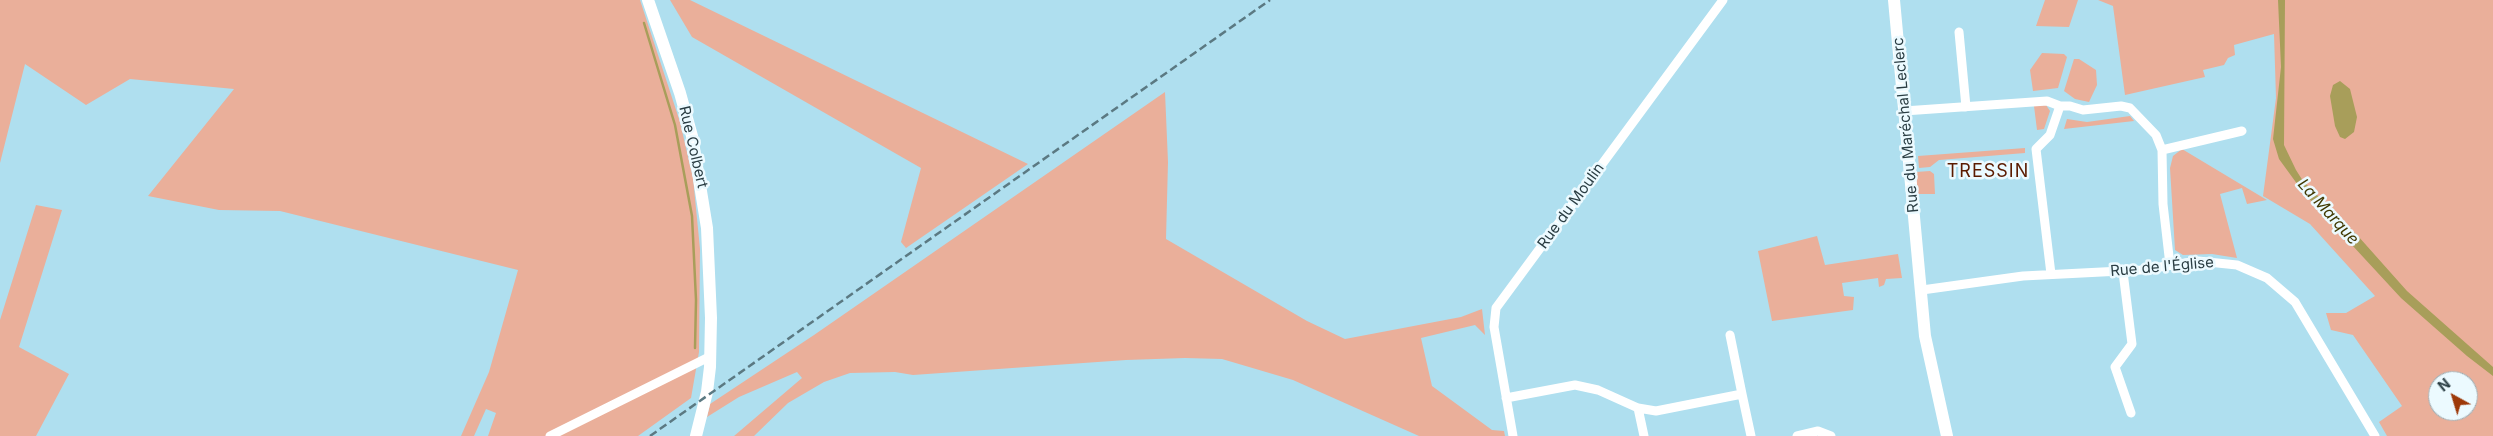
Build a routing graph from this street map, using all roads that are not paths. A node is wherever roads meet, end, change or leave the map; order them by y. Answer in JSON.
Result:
{"nodes":[{"id":1,"x":648,"y":0,"type":"edge"},
{"id":2,"x":1723,"y":0,"type":"edge"},
{"id":3,"x":1894,"y":0,"type":"edge"},
{"id":4,"x":1959,"y":32,"type":"dead end"},
{"id":5,"x":1966,"y":106,"type":"junction"},
{"id":6,"x":2060,"y":106,"type":"junction"},
{"id":7,"x":1904,"y":111,"type":"junction"},
{"id":8,"x":2242,"y":131,"type":"dead end"},
{"id":9,"x":2162,"y":150,"type":"junction"},
{"id":10,"x":2170,"y":265,"type":"junction"},
{"id":11,"x":2122,"y":272,"type":"junction"},
{"id":12,"x":2051,"y":274,"type":"junction"},
{"id":13,"x":1922,"y":296,"type":"junction"},
{"id":14,"x":1730,"y":335,"type":"dead end"},
{"id":15,"x":708,"y":358,"type":"junction"},
{"id":16,"x":1742,"y":394,"type":"junction"},
{"id":17,"x":1506,"y":398,"type":"junction"},
{"id":18,"x":1638,"y":408,"type":"junction"},
{"id":19,"x":2131,"y":413,"type":"dead end"},
{"id":20,"x":550,"y":436,"type":"edge"},
{"id":21,"x":689,"y":436,"type":"edge"},
{"id":22,"x":696,"y":436,"type":"edge"},
{"id":23,"x":1513,"y":436,"type":"edge"},
{"id":24,"x":1644,"y":436,"type":"edge"},
{"id":25,"x":1751,"y":436,"type":"edge"},
{"id":26,"x":1797,"y":436,"type":"edge"},
{"id":27,"x":1831,"y":436,"type":"edge"},
{"id":28,"x":1947,"y":436,"type":"edge"},
{"id":29,"x":2375,"y":436,"type":"edge"}],
"edges":[{"from":1,"to":15,"type":"main road","name":"Rue Colbert"},
{"from":2,"to":17,"type":"street","name":"Rue du Moulin"},
{"from":3,"to":7,"type":"main road","name":"Rue du Maréchal Leclerc"},
{"from":4,"to":5,"type":"street"},
{"from":5,"to":6,"type":"street"},
{"from":5,"to":7,"type":"street"},
{"from":6,"to":9,"type":"street"},
{"from":6,"to":12,"type":"street"},
{"from":7,"to":13,"type":"main road","name":"Rue du Maréchal Leclerc"},
{"from":8,"to":9,"type":"street"},
{"from":9,"to":10,"type":"street"},
{"from":10,"to":11,"type":"street","name":"Rue de l'Église"},
{"from":10,"to":29,"type":"street","name":"Rue de l'Église"},
{"from":11,"to":12,"type":"street","name":"Rue de l'Église"},
{"from":11,"to":19,"type":"street"},
{"from":12,"to":13,"type":"street","name":"Rue de l'Église"},
{"from":13,"to":28,"type":"main road","name":"Rue du Maréchal Leclerc"},
{"from":14,"to":16,"type":"street"},
{"from":15,"to":20,"type":"street"},
{"from":15,"to":21,"type":"main road","name":"Rue Colbert"},
{"from":15,"to":22,"type":"main road","name":"Rue Colbert"},
{"from":16,"to":18,"type":"street"},
{"from":16,"to":25,"type":"street"},
{"from":17,"to":18,"type":"street"},
{"from":17,"to":23,"type":"street","name":"Rue du Moulin"},
{"from":18,"to":24,"type":"street"},
{"from":26,"to":27,"type":"street"}]}
